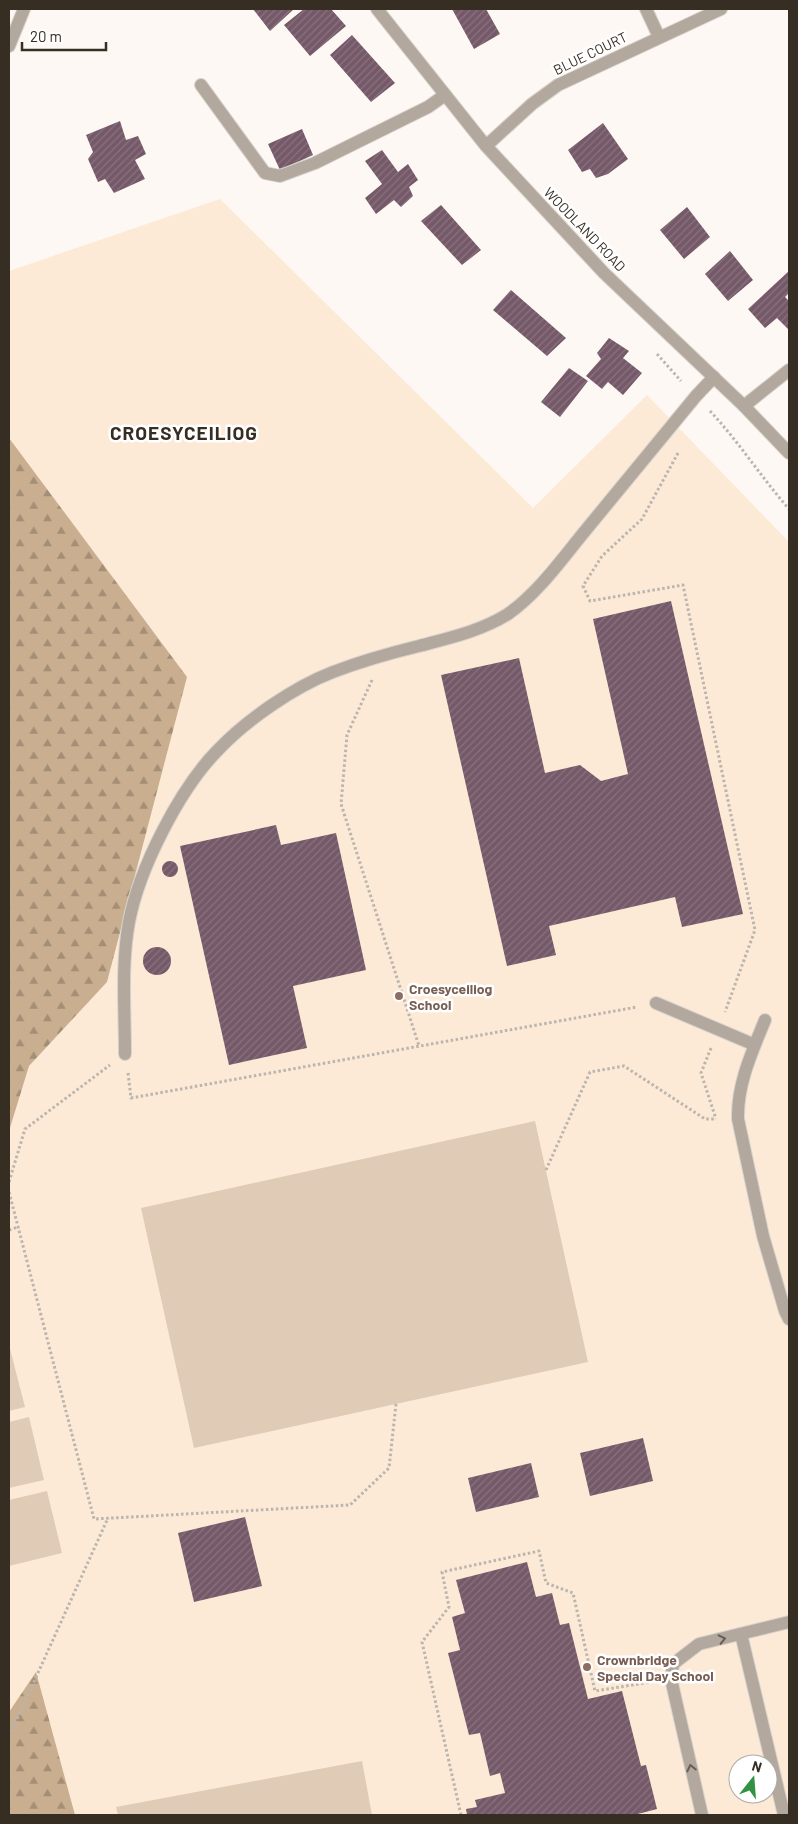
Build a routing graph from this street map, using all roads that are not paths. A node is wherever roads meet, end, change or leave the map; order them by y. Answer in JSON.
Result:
{"nodes":[{"id":1,"x":24,"y":9,"type":"edge"},
{"id":2,"x":377,"y":9,"type":"edge"},
{"id":3,"x":646,"y":9,"type":"edge"},
{"id":4,"x":721,"y":9,"type":"edge"},
{"id":5,"x":659,"y":37,"type":"junction"},
{"id":6,"x":9,"y":46,"type":"edge"},
{"id":7,"x":201,"y":85,"type":"dead end"},
{"id":8,"x":445,"y":95,"type":"junction"},
{"id":9,"x":486,"y":146,"type":"junction"},
{"id":10,"x":789,"y":370,"type":"edge"},
{"id":11,"x":714,"y":378,"type":"junction"},
{"id":12,"x":744,"y":406,"type":"junction"},
{"id":13,"x":789,"y":453,"type":"edge"},
{"id":14,"x":656,"y":1003,"type":"road end"},
{"id":15,"x":765,"y":1020,"type":"dead end"},
{"id":16,"x":755,"y":1045,"type":"junction"},
{"id":17,"x":125,"y":1054,"type":"road end"},
{"id":18,"x":789,"y":1319,"type":"edge"},
{"id":19,"x":789,"y":1622,"type":"edge"},
{"id":20,"x":741,"y":1634,"type":"junction"},
{"id":21,"x":702,"y":1815,"type":"edge"},
{"id":22,"x":784,"y":1815,"type":"edge"}],
"edges":[{"from":1,"to":6,"type":"street"},
{"from":2,"to":8,"type":"street","name":"WOODLAND ROAD"},
{"from":3,"to":5,"type":"street"},
{"from":4,"to":5,"type":"street","name":"BLUE COURT"},
{"from":5,"to":9,"type":"street","name":"BLUE COURT"},
{"from":7,"to":8,"type":"street"},
{"from":8,"to":9,"type":"street","name":"WOODLAND ROAD"},
{"from":9,"to":11,"type":"street","name":"WOODLAND ROAD"},
{"from":10,"to":12,"type":"street"},
{"from":11,"to":12,"type":"street","name":"WOODLAND ROAD"},
{"from":11,"to":17,"type":"street"},
{"from":12,"to":13,"type":"street","name":"WOODLAND ROAD"},
{"from":14,"to":16,"type":"street"},
{"from":15,"to":16,"type":"street"},
{"from":16,"to":18,"type":"street"},
{"from":19,"to":20,"type":"street"},
{"from":21,"to":20,"type":"street","one_way":true},
{"from":20,"to":22,"type":"street"}]}
